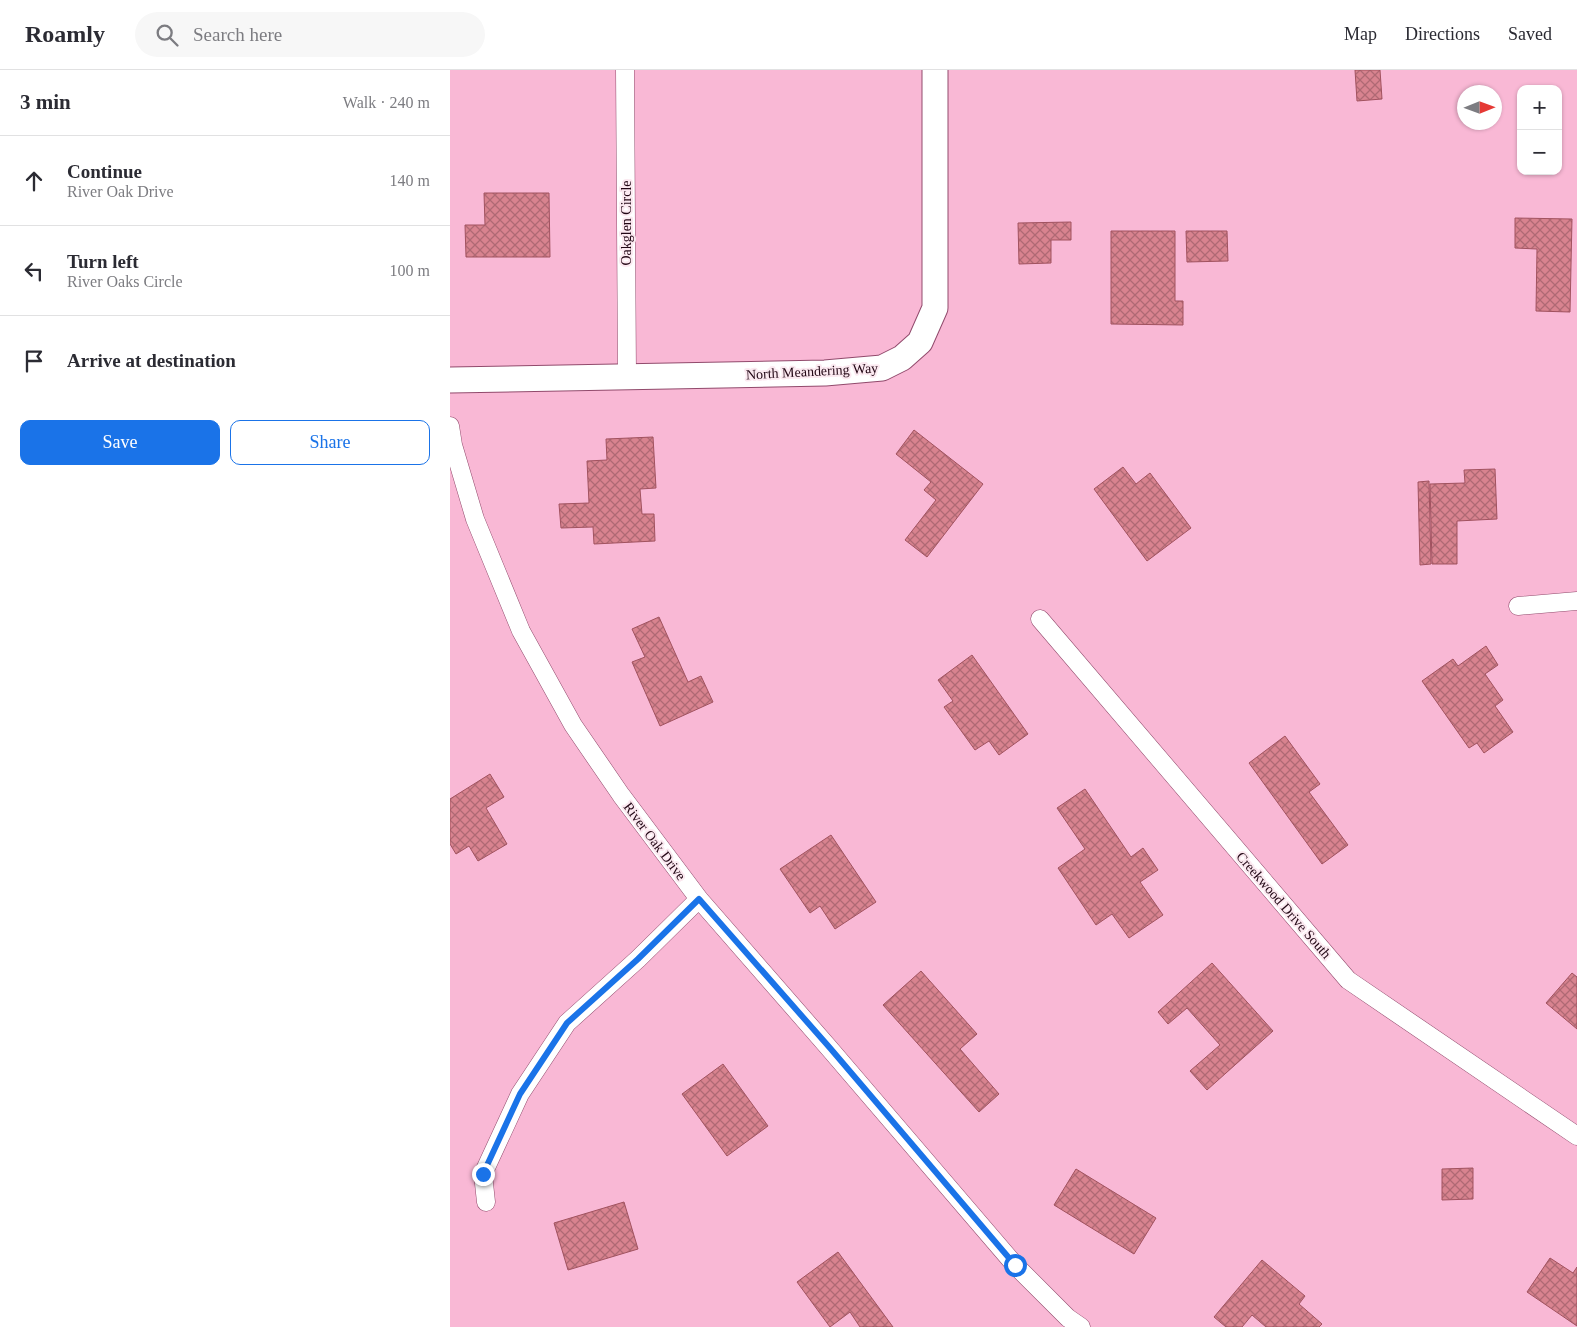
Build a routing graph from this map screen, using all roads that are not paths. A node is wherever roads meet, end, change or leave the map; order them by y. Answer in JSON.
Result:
{"nodes":[{"id":1,"x":625,"y":70,"type":"edge"},
{"id":2,"x":935,"y":70,"type":"edge"},
{"id":3,"x":627,"y":376,"type":"junction"},
{"id":4,"x":450,"y":380,"type":"edge"},
{"id":5,"x":450,"y":426,"type":"edge"},
{"id":6,"x":1577,"y":601,"type":"edge"},
{"id":7,"x":1518,"y":606,"type":"dead end"},
{"id":8,"x":1040,"y":619,"type":"dead end"},
{"id":9,"x":699,"y":899,"type":"junction"},
{"id":10,"x":1577,"y":1136,"type":"edge"},
{"id":11,"x":486,"y":1202,"type":"dead end"},
{"id":12,"x":1081,"y":1327,"type":"edge"}],
"edges":[{"from":1,"to":3,"type":"street","name":"Oakglen Circle"},
{"from":2,"to":3,"type":"street","name":"North Meandering Way"},
{"from":3,"to":4,"type":"street","name":"North Meandering Way"},
{"from":5,"to":9,"type":"street","name":"River Oak Drive"},
{"from":6,"to":7,"type":"street"},
{"from":8,"to":10,"type":"street","name":"Creekwood Drive South"},
{"from":9,"to":11,"type":"street"},
{"from":9,"to":12,"type":"street","name":"River Oak Drive"}]}
